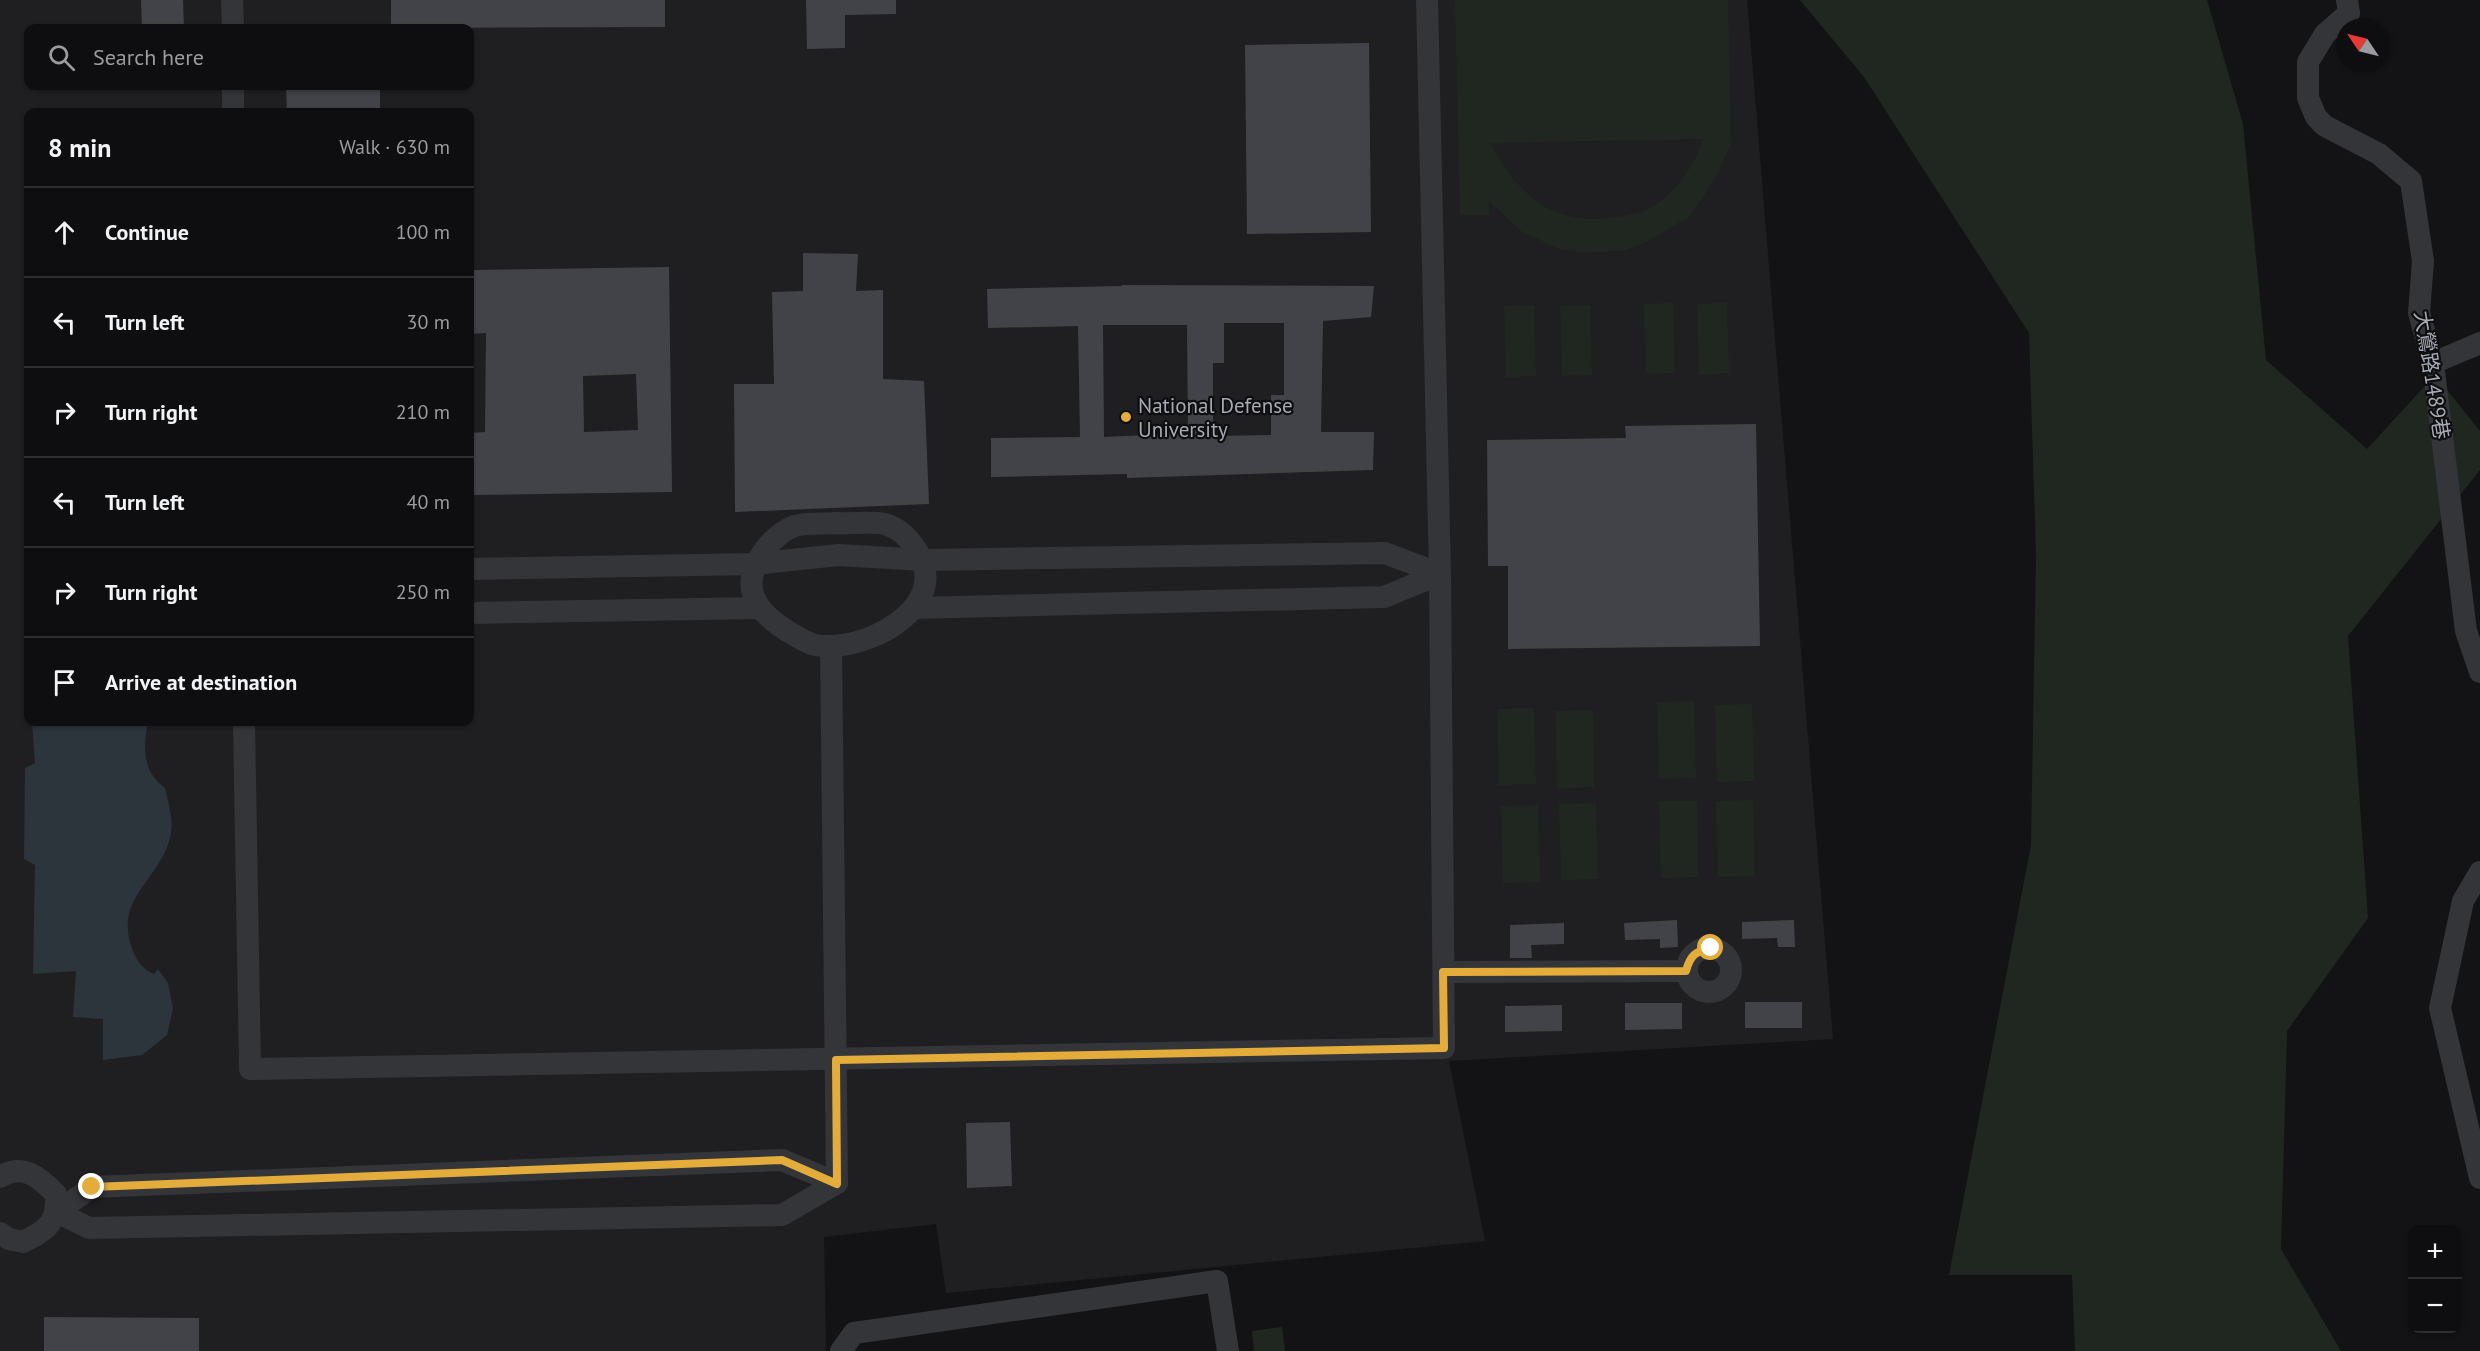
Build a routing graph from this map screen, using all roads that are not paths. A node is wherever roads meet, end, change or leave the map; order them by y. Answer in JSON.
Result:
{"nodes":[{"id":1,"x":232,"y":0,"type":"edge"},
{"id":2,"x":1427,"y":0,"type":"edge"},
{"id":3,"x":2347,"y":0,"type":"edge"},
{"id":4,"x":232,"y":24,"type":"edge"},
{"id":5,"x":233,"y":90,"type":"edge"},
{"id":6,"x":233,"y":108,"type":"edge"},
{"id":7,"x":2480,"y":343,"type":"edge"},
{"id":8,"x":2433,"y":363,"type":"junction"},
{"id":9,"x":924,"y":560,"type":"junction"},
{"id":10,"x":754,"y":564,"type":"junction"},
{"id":11,"x":474,"y":569,"type":"edge"},
{"id":12,"x":1440,"y":574,"type":"junction"},
{"id":13,"x":759,"y":608,"type":"junction"},
{"id":14,"x":914,"y":608,"type":"junction"},
{"id":15,"x":474,"y":613,"type":"edge"},
{"id":16,"x":831,"y":646,"type":"junction"},
{"id":17,"x":2480,"y":672,"type":"edge"},
{"id":18,"x":244,"y":726,"type":"edge"},
{"id":19,"x":2480,"y":872,"type":"edge"},
{"id":20,"x":1686,"y":971,"type":"dead end"},
{"id":21,"x":1443,"y":972,"type":"junction"},
{"id":22,"x":836,"y":1060,"type":"junction"},
{"id":23,"x":0,"y":1177,"type":"edge"},
{"id":24,"x":2480,"y":1178,"type":"edge"},
{"id":25,"x":837,"y":1184,"type":"junction"},
{"id":26,"x":57,"y":1212,"type":"junction"},
{"id":27,"x":0,"y":1233,"type":"edge"},
{"id":28,"x":841,"y":1351,"type":"edge"},
{"id":29,"x":1228,"y":1351,"type":"edge"}],
"edges":[{"from":1,"to":4,"type":"street"},
{"from":2,"to":12,"type":"street"},
{"from":3,"to":8,"type":"street","name":"大鶯路1489巷"},
{"from":5,"to":6,"type":"street"},
{"from":7,"to":8,"type":"street"},
{"from":8,"to":17,"type":"street","name":"大鶯路1489巷"},
{"from":9,"to":10,"type":"street"},
{"from":9,"to":10,"type":"street"},
{"from":9,"to":12,"type":"street"},
{"from":9,"to":14,"type":"street"},
{"from":10,"to":11,"type":"street"},
{"from":10,"to":13,"type":"street"},
{"from":12,"to":14,"type":"street"},
{"from":12,"to":21,"type":"street"},
{"from":13,"to":15,"type":"street"},
{"from":13,"to":16,"type":"street"},
{"from":14,"to":16,"type":"street"},
{"from":16,"to":22,"type":"street"},
{"from":18,"to":22,"type":"street"},
{"from":19,"to":24,"type":"street"},
{"from":20,"to":21,"type":"street"},
{"from":21,"to":22,"type":"street"},
{"from":22,"to":25,"type":"street"},
{"from":23,"to":26,"type":"street"},
{"from":25,"to":26,"type":"street"},
{"from":25,"to":26,"type":"street"},
{"from":26,"to":27,"type":"street"},
{"from":28,"to":29,"type":"street"}]}
